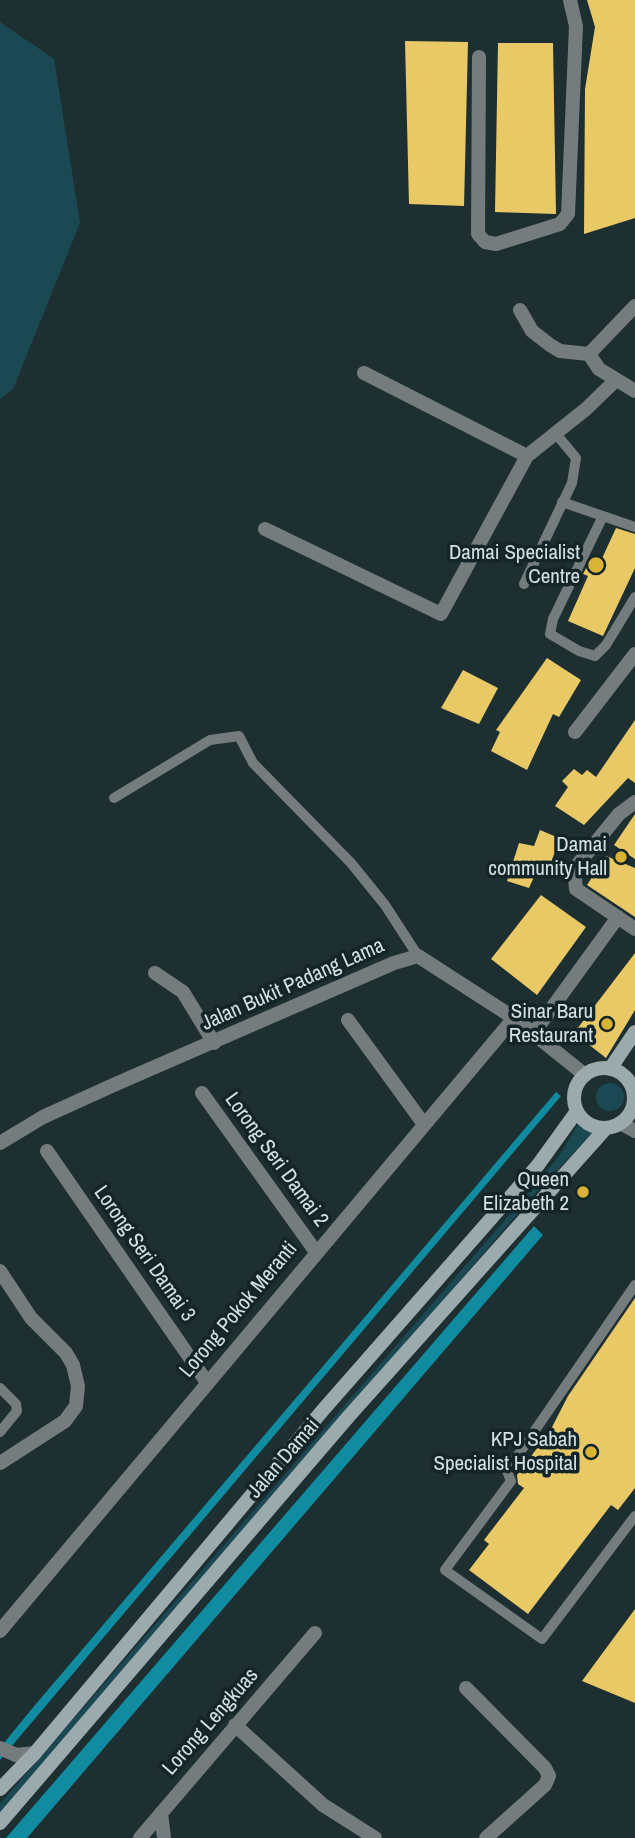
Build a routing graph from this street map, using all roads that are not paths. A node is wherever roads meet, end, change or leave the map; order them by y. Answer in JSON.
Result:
{"nodes":[{"id":1,"x":570,"y":0,"type":"edge"},
{"id":2,"x":479,"y":57,"type":"dead end"},
{"id":3,"x":635,"y":306,"type":"edge"},
{"id":4,"x":520,"y":310,"type":"dead end"},
{"id":5,"x":589,"y":354,"type":"junction"},
{"id":6,"x":364,"y":373,"type":"dead end"},
{"id":7,"x":616,"y":380,"type":"junction"},
{"id":8,"x":635,"y":391,"type":"edge"},
{"id":9,"x":556,"y":434,"type":"junction"},
{"id":10,"x":527,"y":456,"type":"junction"},
{"id":11,"x":562,"y":502,"type":"junction"},
{"id":12,"x":603,"y":516,"type":"junction"},
{"id":13,"x":635,"y":527,"type":"edge"},
{"id":14,"x":265,"y":529,"type":"dead end"},
{"id":15,"x":524,"y":584,"type":"dead end"},
{"id":16,"x":635,"y":597,"type":"edge"},
{"id":17,"x":635,"y":654,"type":"edge"},
{"id":18,"x":575,"y":732,"type":"dead end"},
{"id":19,"x":114,"y":798,"type":"dead end"},
{"id":20,"x":635,"y":802,"type":"edge"},
{"id":21,"x":618,"y":917,"type":"junction"},
{"id":22,"x":635,"y":929,"type":"edge"},
{"id":23,"x":418,"y":956,"type":"junction"},
{"id":24,"x":155,"y":973,"type":"dead end"},
{"id":25,"x":514,"y":1018,"type":"junction"},
{"id":26,"x":348,"y":1020,"type":"dead end"},
{"id":27,"x":635,"y":1032,"type":"edge"},
{"id":28,"x":533,"y":1034,"type":"junction"},
{"id":29,"x":214,"y":1043,"type":"junction"},
{"id":30,"x":610,"y":1069,"type":"junction"},
{"id":31,"x":585,"y":1074,"type":"junction"},
{"id":32,"x":202,"y":1093,"type":"dead end"},
{"id":33,"x":634,"y":1093,"type":"edge"},
{"id":34,"x":577,"y":1111,"type":"junction"},
{"id":35,"x":423,"y":1123,"type":"junction"},
{"id":36,"x":613,"y":1125,"type":"junction"},
{"id":37,"x":635,"y":1131,"type":"edge"},
{"id":38,"x":2,"y":1137,"type":"edge"},
{"id":39,"x":47,"y":1151,"type":"dead end"},
{"id":40,"x":316,"y":1252,"type":"junction"},
{"id":41,"x":0,"y":1271,"type":"edge"},
{"id":42,"x":635,"y":1284,"type":"edge"},
{"id":43,"x":206,"y":1381,"type":"junction"},
{"id":44,"x":0,"y":1388,"type":"edge"},
{"id":45,"x":0,"y":1432,"type":"edge"},
{"id":46,"x":0,"y":1464,"type":"edge"},
{"id":47,"x":635,"y":1516,"type":"edge"},
{"id":48,"x":0,"y":1631,"type":"edge"},
{"id":49,"x":315,"y":1633,"type":"dead end"},
{"id":50,"x":466,"y":1688,"type":"dead end"},
{"id":51,"x":235,"y":1726,"type":"junction"},
{"id":52,"x":0,"y":1748,"type":"edge"},
{"id":53,"x":35,"y":1753,"type":"junction"},
{"id":54,"x":0,"y":1785,"type":"edge"},
{"id":55,"x":161,"y":1813,"type":"junction"},
{"id":56,"x":0,"y":1823,"type":"edge"},
{"id":57,"x":140,"y":1838,"type":"edge"},
{"id":58,"x":164,"y":1838,"type":"edge"},
{"id":59,"x":375,"y":1838,"type":"edge"},
{"id":60,"x":486,"y":1838,"type":"edge"}],
"edges":[{"from":1,"to":2,"type":"street"},
{"from":3,"to":5,"type":"street"},
{"from":4,"to":5,"type":"street"},
{"from":5,"to":7,"type":"street"},
{"from":6,"to":10,"type":"street"},
{"from":7,"to":8,"type":"street"},
{"from":7,"to":9,"type":"street"},
{"from":9,"to":10,"type":"street"},
{"from":9,"to":11,"type":"lane"},
{"from":10,"to":14,"type":"street"},
{"from":11,"to":12,"type":"lane"},
{"from":11,"to":15,"type":"lane"},
{"from":12,"to":13,"type":"lane"},
{"from":12,"to":16,"type":"lane"},
{"from":17,"to":18,"type":"street"},
{"from":19,"to":23,"type":"lane"},
{"from":20,"to":21,"type":"street"},
{"from":21,"to":22,"type":"street"},
{"from":21,"to":28,"type":"street"},
{"from":23,"to":25,"type":"street","name":"Jalan Bukit Padang Lama"},
{"from":23,"to":29,"type":"street","name":"Jalan Bukit Padang Lama"},
{"from":24,"to":29,"type":"street"},
{"from":25,"to":28,"type":"street","name":"Jalan Bukit Padang Lama"},
{"from":25,"to":35,"type":"street","name":"Lorong Pokok Meranti"},
{"from":26,"to":35,"type":"street"},
{"from":27,"to":30,"type":"main road"},
{"from":28,"to":31,"type":"street","name":"Jalan Bukit Padang Lama"},
{"from":29,"to":38,"type":"street","name":"Jalan Bukit Padang Lama"},
{"from":30,"to":31,"type":"main road"},
{"from":30,"to":33,"type":"main road"},
{"from":31,"to":34,"type":"main road"},
{"from":32,"to":40,"type":"street","name":"Lorong Seri Damai 2"},
{"from":33,"to":36,"type":"main road"},
{"from":34,"to":36,"type":"main road"},
{"from":34,"to":53,"type":"main road","name":"Jalan Damai"},
{"from":35,"to":40,"type":"street","name":"Lorong Pokok Meranti"},
{"from":36,"to":37,"type":"street"},
{"from":36,"to":56,"type":"main road","name":"Jalan Damai"},
{"from":39,"to":43,"type":"street","name":"Lorong Seri Damai 3"},
{"from":40,"to":43,"type":"street","name":"Lorong Pokok Meranti"},
{"from":41,"to":46,"type":"street"},
{"from":42,"to":47,"type":"lane"},
{"from":43,"to":48,"type":"street","name":"Lorong Pokok Meranti"},
{"from":44,"to":45,"type":"lane"},
{"from":49,"to":51,"type":"street","name":"Lorong Lengkuas"},
{"from":50,"to":60,"type":"street"},
{"from":51,"to":55,"type":"street","name":"Lorong Lengkuas"},
{"from":51,"to":59,"type":"street"},
{"from":52,"to":53,"type":"street"},
{"from":53,"to":54,"type":"main road","name":"Jalan Damai"},
{"from":55,"to":57,"type":"street","name":"Lorong Lengkuas"},
{"from":55,"to":58,"type":"street"}]}
